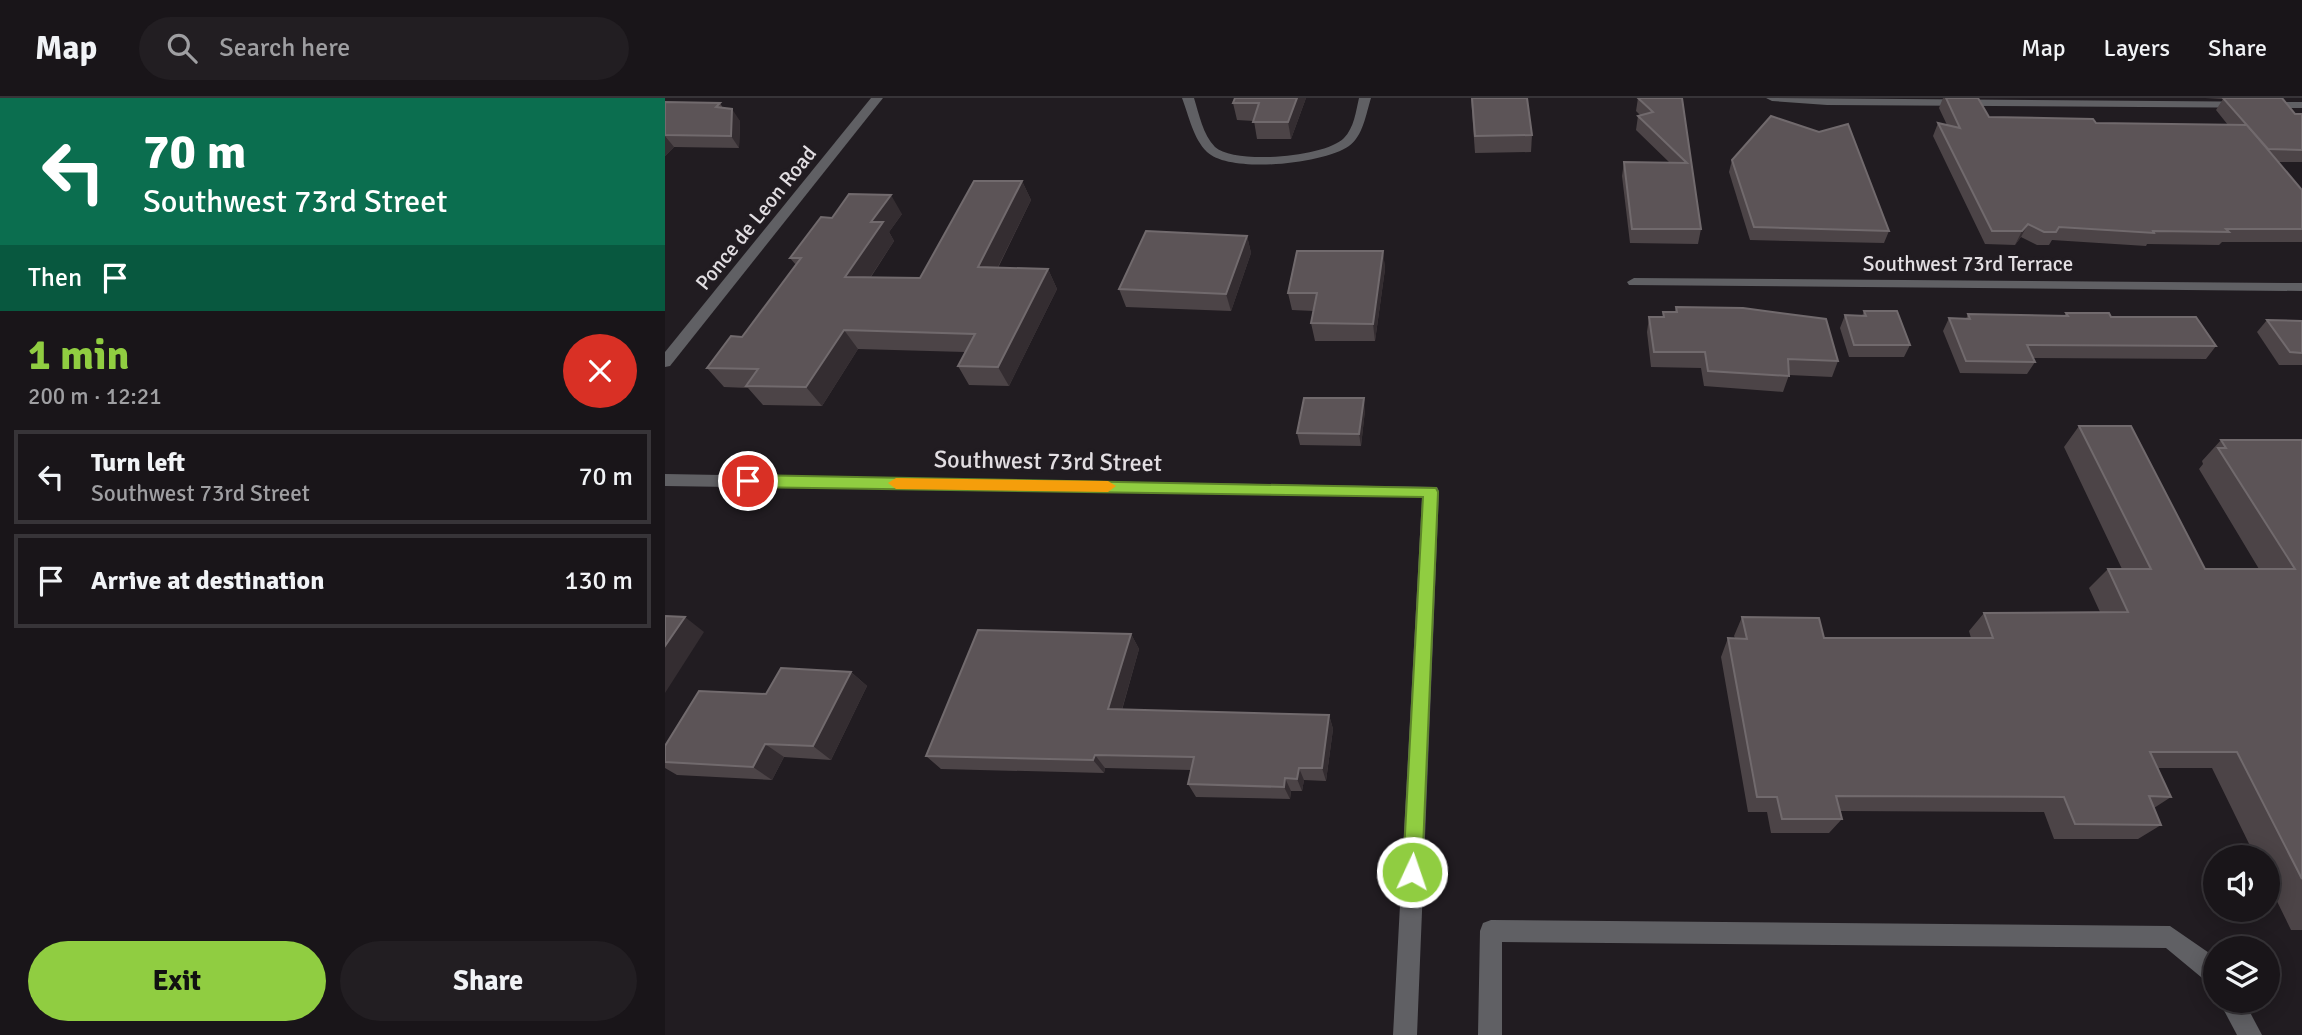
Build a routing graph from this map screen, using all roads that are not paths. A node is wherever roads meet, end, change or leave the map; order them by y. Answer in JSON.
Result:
{"nodes":[{"id":1,"x":877,"y":98,"type":"edge"},
{"id":2,"x":1188,"y":98,"type":"edge"},
{"id":3,"x":1365,"y":98,"type":"edge"},
{"id":4,"x":1772,"y":98,"type":"edge"},
{"id":5,"x":2302,"y":105,"type":"edge"},
{"id":6,"x":1635,"y":282,"type":"dead end"},
{"id":7,"x":2302,"y":287,"type":"edge"},
{"id":8,"x":665,"y":362,"type":"edge"},
{"id":9,"x":665,"y":480,"type":"edge"},
{"id":10,"x":2203,"y":964,"type":"edge"},
{"id":11,"x":2238,"y":1013,"type":"edge"},
{"id":12,"x":1405,"y":1035,"type":"edge"},
{"id":13,"x":1490,"y":1035,"type":"edge"},
{"id":14,"x":2250,"y":1035,"type":"edge"}],
"edges":[{"from":1,"to":8,"type":"street","name":"Ponce de Leon Road"},
{"from":2,"to":3,"type":"street"},
{"from":4,"to":5,"type":"street"},
{"from":6,"to":7,"type":"street","name":"Southwest 73rd Terrace"},
{"from":9,"to":12,"type":"street","name":"Southwest 73rd Street"},
{"from":10,"to":13,"type":"street"},
{"from":11,"to":14,"type":"street"}]}
